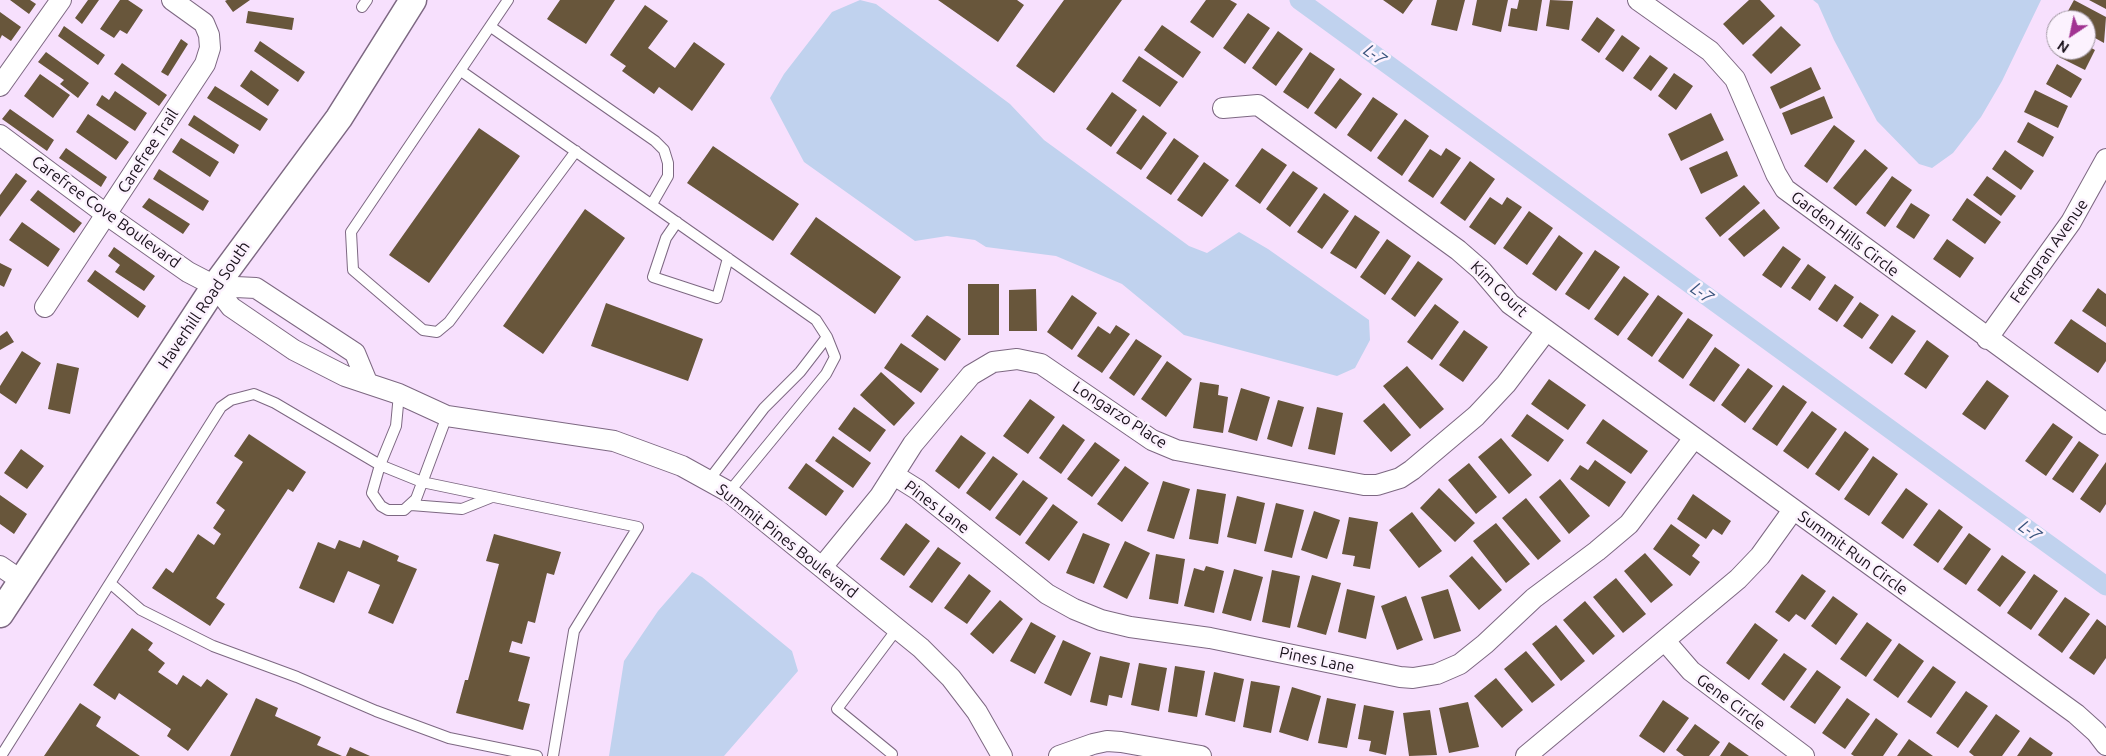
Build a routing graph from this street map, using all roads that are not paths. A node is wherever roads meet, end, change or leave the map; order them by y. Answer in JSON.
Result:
{"nodes":[{"id":1,"x":61,"y":0,"type":"edge"},
{"id":2,"x":172,"y":0,"type":"edge"},
{"id":3,"x":414,"y":0,"type":"edge"},
{"id":4,"x":508,"y":0,"type":"edge"},
{"id":5,"x":1638,"y":0,"type":"edge"},
{"id":6,"x":490,"y":27,"type":"junction"},
{"id":7,"x":462,"y":71,"type":"junction"},
{"id":8,"x":0,"y":86,"type":"edge"},
{"id":9,"x":1223,"y":108,"type":"dead end"},
{"id":10,"x":0,"y":135,"type":"edge"},
{"id":11,"x":576,"y":151,"type":"junction"},
{"id":12,"x":2106,"y":159,"type":"edge"},
{"id":13,"x":652,"y":204,"type":"junction"},
{"id":14,"x":107,"y":215,"type":"junction"},
{"id":15,"x":677,"y":222,"type":"junction"},
{"id":16,"x":728,"y":258,"type":"junction"},
{"id":17,"x":214,"y":286,"type":"junction"},
{"id":18,"x":45,"y":307,"type":"dead end"},
{"id":19,"x":1546,"y":331,"type":"junction"},
{"id":20,"x":827,"y":337,"type":"junction"},
{"id":21,"x":1987,"y":339,"type":"junction"},
{"id":22,"x":367,"y":382,"type":"junction"},
{"id":23,"x":399,"y":394,"type":"junction"},
{"id":24,"x":447,"y":416,"type":"junction"},
{"id":25,"x":2106,"y":424,"type":"edge"},
{"id":26,"x":1694,"y":438,"type":"junction"},
{"id":27,"x":380,"y":465,"type":"junction"},
{"id":28,"x":894,"y":475,"type":"junction"},
{"id":29,"x":709,"y":480,"type":"junction"},
{"id":30,"x":422,"y":482,"type":"junction"},
{"id":31,"x":729,"y":492,"type":"junction"},
{"id":32,"x":492,"y":497,"type":"junction"},
{"id":33,"x":411,"y":505,"type":"junction"},
{"id":34,"x":1793,"y":510,"type":"junction"},
{"id":35,"x":0,"y":566,"type":"edge"},
{"id":36,"x":822,"y":567,"type":"junction"},
{"id":37,"x":22,"y":581,"type":"junction"},
{"id":38,"x":110,"y":583,"type":"junction"},
{"id":39,"x":0,"y":614,"type":"edge"},
{"id":40,"x":898,"y":629,"type":"junction"},
{"id":41,"x":1665,"y":641,"type":"junction"},
{"id":42,"x":2106,"y":746,"type":"edge"},
{"id":43,"x":892,"y":754,"type":"dead end"},
{"id":44,"x":1,"y":756,"type":"edge"},
{"id":45,"x":537,"y":756,"type":"edge"},
{"id":46,"x":553,"y":756,"type":"edge"},
{"id":47,"x":1002,"y":756,"type":"edge"},
{"id":48,"x":1059,"y":756,"type":"edge"},
{"id":49,"x":1201,"y":756,"type":"edge"},
{"id":50,"x":1526,"y":756,"type":"edge"},
{"id":51,"x":1804,"y":756,"type":"edge"}],
"edges":[{"from":1,"to":8,"type":"street"},
{"from":2,"to":14,"type":"street","name":"Carefree Trail"},
{"from":3,"to":17,"type":"street","name":"Haverhill Road South"},
{"from":4,"to":6,"type":"lane"},
{"from":5,"to":21,"type":"street","name":"Garden Hills Circle"},
{"from":6,"to":7,"type":"lane"},
{"from":6,"to":13,"type":"lane"},
{"from":7,"to":11,"type":"lane"},
{"from":7,"to":11,"type":"lane"},
{"from":9,"to":19,"type":"street","name":"Kim Court"},
{"from":10,"to":14,"type":"street","name":"Carefree Cove Boulevard"},
{"from":11,"to":13,"type":"lane"},
{"from":12,"to":21,"type":"street","name":"Ferngran Avenue"},
{"from":13,"to":15,"type":"lane"},
{"from":14,"to":17,"type":"street","name":"Carefree Cove Boulevard"},
{"from":14,"to":18,"type":"street","name":"Carefree Trail"},
{"from":15,"to":16,"type":"lane"},
{"from":15,"to":16,"type":"lane"},
{"from":16,"to":20,"type":"lane"},
{"from":17,"to":22,"type":"street","name":"Summit Pines Boulevard"},
{"from":17,"to":22,"type":"street"},
{"from":17,"to":37,"type":"street","name":"Haverhill Road South"},
{"from":19,"to":26,"type":"street","name":"Kim Court"},
{"from":19,"to":28,"type":"street","name":"Longarzo Place"},
{"from":20,"to":29,"type":"lane"},
{"from":20,"to":31,"type":"lane"},
{"from":21,"to":25,"type":"street","name":"Garden Hills Circle"},
{"from":22,"to":23,"type":"street","name":"Summit Pines Boulevard"},
{"from":23,"to":24,"type":"street","name":"Summit Pines Boulevard"},
{"from":23,"to":27,"type":"lane"},
{"from":24,"to":29,"type":"street","name":"Summit Pines Boulevard"},
{"from":24,"to":30,"type":"lane"},
{"from":26,"to":28,"type":"street","name":"Pines Lane"},
{"from":26,"to":34,"type":"street","name":"Kim Court"},
{"from":27,"to":30,"type":"lane"},
{"from":27,"to":33,"type":"lane"},
{"from":27,"to":38,"type":"lane"},
{"from":28,"to":36,"type":"street","name":"Longarzo Place"},
{"from":29,"to":31,"type":"street","name":"Summit Pines Boulevard"},
{"from":30,"to":32,"type":"lane"},
{"from":30,"to":33,"type":"lane"},
{"from":31,"to":36,"type":"street","name":"Summit Pines Boulevard"},
{"from":32,"to":33,"type":"lane"},
{"from":32,"to":46,"type":"lane"},
{"from":34,"to":41,"type":"street","name":"Summit Run Circle"},
{"from":34,"to":42,"type":"street","name":"Summit Run Circle"},
{"from":35,"to":37,"type":"street"},
{"from":36,"to":40,"type":"street","name":"Summit Pines Boulevard"},
{"from":37,"to":39,"type":"street","name":"Haverhill Road South"},
{"from":38,"to":44,"type":"lane"},
{"from":38,"to":45,"type":"lane"},
{"from":40,"to":43,"type":"lane"},
{"from":40,"to":47,"type":"street","name":"Summit Pines Boulevard"},
{"from":41,"to":50,"type":"street","name":"Summit Run Circle"},
{"from":41,"to":51,"type":"street","name":"Gene Circle"},
{"from":48,"to":49,"type":"street"}]}
